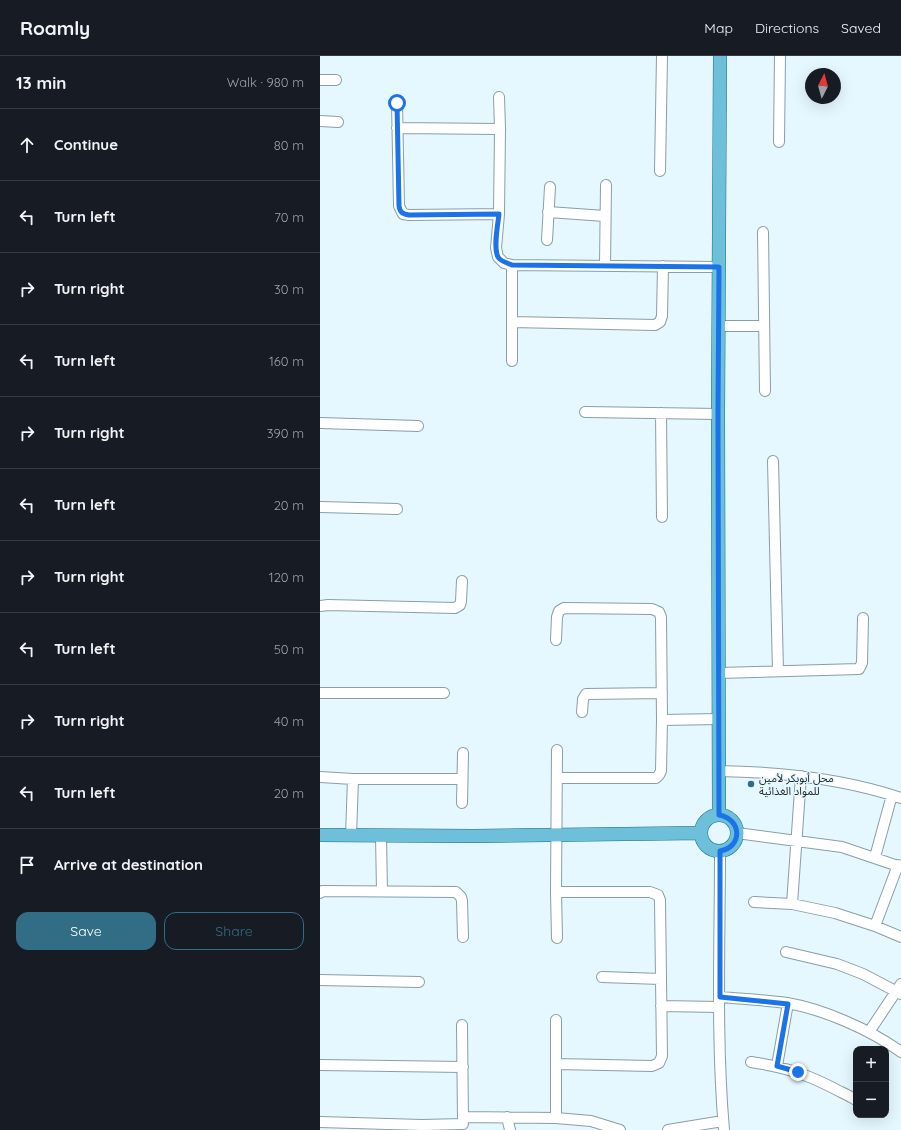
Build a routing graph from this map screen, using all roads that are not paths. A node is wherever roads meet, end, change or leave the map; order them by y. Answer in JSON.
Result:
{"nodes":[{"id":1,"x":662,"y":56,"type":"edge"},
{"id":2,"x":720,"y":56,"type":"edge"},
{"id":3,"x":780,"y":56,"type":"edge"},
{"id":4,"x":320,"y":80,"type":"edge"},
{"id":5,"x":336,"y":80,"type":"dead end"},
{"id":6,"x":499,"y":97,"type":"dead end"},
{"id":7,"x":397,"y":103,"type":"dead end"},
{"id":8,"x":320,"y":121,"type":"edge"},
{"id":9,"x":338,"y":122,"type":"dead end"},
{"id":10,"x":397,"y":128,"type":"junction"},
{"id":11,"x":500,"y":129,"type":"junction"},
{"id":12,"x":779,"y":142,"type":"dead end"},
{"id":13,"x":660,"y":171,"type":"dead end"},
{"id":14,"x":606,"y":185,"type":"dead end"},
{"id":15,"x":550,"y":187,"type":"dead end"},
{"id":16,"x":548,"y":212,"type":"junction"},
{"id":17,"x":499,"y":214,"type":"junction"},
{"id":18,"x":605,"y":216,"type":"junction"},
{"id":19,"x":763,"y":232,"type":"dead end"},
{"id":20,"x":547,"y":240,"type":"dead end"},
{"id":21,"x":512,"y":265,"type":"junction"},
{"id":22,"x":605,"y":266,"type":"junction"},
{"id":23,"x":663,"y":266,"type":"junction"},
{"id":24,"x":719,"y":267,"type":"junction"},
{"id":25,"x":512,"y":322,"type":"junction"},
{"id":26,"x":718,"y":326,"type":"junction"},
{"id":27,"x":764,"y":326,"type":"junction"},
{"id":28,"x":512,"y":361,"type":"dead end"},
{"id":29,"x":765,"y":391,"type":"dead end"},
{"id":30,"x":585,"y":412,"type":"dead end"},
{"id":31,"x":662,"y":413,"type":"junction"},
{"id":32,"x":718,"y":414,"type":"junction"},
{"id":33,"x":320,"y":423,"type":"edge"},
{"id":34,"x":418,"y":426,"type":"dead end"},
{"id":35,"x":773,"y":461,"type":"dead end"},
{"id":36,"x":320,"y":507,"type":"edge"},
{"id":37,"x":397,"y":509,"type":"dead end"},
{"id":38,"x":662,"y":517,"type":"dead end"},
{"id":39,"x":462,"y":581,"type":"dead end"},
{"id":40,"x":320,"y":606,"type":"edge"},
{"id":41,"x":863,"y":618,"type":"dead end"},
{"id":42,"x":556,"y":640,"type":"dead end"},
{"id":43,"x":778,"y":671,"type":"junction"},
{"id":44,"x":719,"y":673,"type":"junction"},
{"id":45,"x":320,"y":693,"type":"edge"},
{"id":46,"x":444,"y":693,"type":"dead end"},
{"id":47,"x":662,"y":693,"type":"junction"},
{"id":48,"x":582,"y":712,"type":"dead end"},
{"id":49,"x":719,"y":719,"type":"junction"},
{"id":50,"x":662,"y":720,"type":"junction"},
{"id":51,"x":557,"y":750,"type":"dead end"},
{"id":52,"x":464,"y":752,"type":"dead end"},
{"id":53,"x":719,"y":771,"type":"junction"},
{"id":54,"x":801,"y":776,"type":"junction"},
{"id":55,"x":320,"y":777,"type":"edge"},
{"id":56,"x":557,"y":778,"type":"junction"},
{"id":57,"x":353,"y":779,"type":"junction"},
{"id":58,"x":462,"y":779,"type":"junction"},
{"id":59,"x":897,"y":796,"type":"edge"},
{"id":60,"x":462,"y":803,"type":"dead end"},
{"id":61,"x":719,"y":815,"type":"junction"},
{"id":62,"x":701,"y":833,"type":"junction"},
{"id":63,"x":737,"y":833,"type":"junction"},
{"id":64,"x":320,"y":835,"type":"edge"},
{"id":65,"x":557,"y":835,"type":"junction"},
{"id":66,"x":351,"y":836,"type":"junction"},
{"id":67,"x":381,"y":836,"type":"junction"},
{"id":68,"x":796,"y":840,"type":"junction"},
{"id":69,"x":720,"y":851,"type":"junction"},
{"id":70,"x":875,"y":857,"type":"junction"},
{"id":71,"x":899,"y":866,"type":"edge"},
{"id":72,"x":382,"y":891,"type":"junction"},
{"id":73,"x":556,"y":892,"type":"junction"},
{"id":74,"x":320,"y":893,"type":"edge"},
{"id":75,"x":754,"y":902,"type":"dead end"},
{"id":76,"x":792,"y":904,"type":"junction"},
{"id":77,"x":875,"y":926,"type":"junction"},
{"id":78,"x":463,"y":937,"type":"dead end"},
{"id":79,"x":901,"y":937,"type":"edge"},
{"id":80,"x":557,"y":938,"type":"dead end"},
{"id":81,"x":786,"y":952,"type":"dead end"},
{"id":82,"x":602,"y":977,"type":"dead end"},
{"id":83,"x":661,"y":979,"type":"junction"},
{"id":84,"x":320,"y":980,"type":"edge"},
{"id":85,"x":419,"y":982,"type":"dead end"},
{"id":86,"x":900,"y":990,"type":"edge"},
{"id":87,"x":720,"y":1002,"type":"junction"},
{"id":88,"x":788,"y":1004,"type":"junction"},
{"id":89,"x":661,"y":1006,"type":"junction"},
{"id":90,"x":556,"y":1020,"type":"dead end"},
{"id":91,"x":462,"y":1025,"type":"dead end"},
{"id":92,"x":869,"y":1032,"type":"junction"},
{"id":93,"x":885,"y":1046,"type":"edge"},
{"id":94,"x":889,"y":1049,"type":"edge"},
{"id":95,"x":901,"y":1052,"type":"edge"},
{"id":96,"x":751,"y":1062,"type":"dead end"},
{"id":97,"x":557,"y":1064,"type":"junction"},
{"id":98,"x":320,"y":1065,"type":"edge"},
{"id":99,"x":777,"y":1066,"type":"junction"},
{"id":100,"x":463,"y":1067,"type":"junction"},
{"id":101,"x":853,"y":1097,"type":"edge"},
{"id":102,"x":507,"y":1117,"type":"junction"},
{"id":103,"x":556,"y":1118,"type":"junction"},
{"id":104,"x":320,"y":1122,"type":"edge"},
{"id":105,"x":463,"y":1123,"type":"edge"},
{"id":106,"x":724,"y":1126,"type":"edge"},
{"id":107,"x":510,"y":1130,"type":"edge"},
{"id":108,"x":620,"y":1130,"type":"edge"},
{"id":109,"x":668,"y":1130,"type":"edge"}],
"edges":[{"from":1,"to":13,"type":"street"},
{"from":2,"to":24,"type":"main road"},
{"from":3,"to":12,"type":"street"},
{"from":4,"to":5,"type":"street"},
{"from":6,"to":11,"type":"street"},
{"from":7,"to":10,"type":"street"},
{"from":8,"to":9,"type":"street"},
{"from":10,"to":11,"type":"street"},
{"from":10,"to":17,"type":"street"},
{"from":11,"to":17,"type":"street"},
{"from":14,"to":18,"type":"street"},
{"from":15,"to":16,"type":"street"},
{"from":16,"to":18,"type":"street"},
{"from":16,"to":20,"type":"street"},
{"from":17,"to":21,"type":"street"},
{"from":18,"to":22,"type":"street"},
{"from":19,"to":27,"type":"street"},
{"from":21,"to":22,"type":"street"},
{"from":21,"to":25,"type":"street"},
{"from":22,"to":23,"type":"street"},
{"from":23,"to":24,"type":"street"},
{"from":23,"to":25,"type":"street"},
{"from":24,"to":26,"type":"main road"},
{"from":25,"to":28,"type":"street"},
{"from":26,"to":27,"type":"street"},
{"from":26,"to":32,"type":"main road"},
{"from":27,"to":29,"type":"street"},
{"from":30,"to":31,"type":"street"},
{"from":31,"to":32,"type":"street"},
{"from":31,"to":38,"type":"street"},
{"from":32,"to":44,"type":"main road"},
{"from":33,"to":34,"type":"street"},
{"from":35,"to":43,"type":"street"},
{"from":36,"to":37,"type":"street"},
{"from":39,"to":40,"type":"street"},
{"from":41,"to":43,"type":"street"},
{"from":42,"to":47,"type":"street"},
{"from":43,"to":44,"type":"street"},
{"from":44,"to":49,"type":"main road"},
{"from":45,"to":46,"type":"street"},
{"from":47,"to":48,"type":"street"},
{"from":47,"to":50,"type":"street"},
{"from":49,"to":50,"type":"street"},
{"from":49,"to":53,"type":"main road"},
{"from":50,"to":56,"type":"street"},
{"from":51,"to":56,"type":"street"},
{"from":52,"to":58,"type":"street"},
{"from":53,"to":54,"type":"street"},
{"from":53,"to":61,"type":"main road"},
{"from":54,"to":59,"type":"street"},
{"from":54,"to":68,"type":"street"},
{"from":55,"to":57,"type":"street"},
{"from":56,"to":65,"type":"street"},
{"from":57,"to":58,"type":"street"},
{"from":57,"to":66,"type":"street"},
{"from":58,"to":60,"type":"street"},
{"from":59,"to":70,"type":"street"},
{"from":61,"to":62,"type":"main road"},
{"from":61,"to":63,"type":"main road"},
{"from":62,"to":65,"type":"main road"},
{"from":62,"to":69,"type":"main road"},
{"from":63,"to":68,"type":"street"},
{"from":63,"to":69,"type":"main road"},
{"from":64,"to":66,"type":"main road"},
{"from":65,"to":67,"type":"main road"},
{"from":65,"to":73,"type":"street"},
{"from":66,"to":67,"type":"main road"},
{"from":67,"to":72,"type":"street"},
{"from":68,"to":70,"type":"street"},
{"from":68,"to":76,"type":"street"},
{"from":69,"to":87,"type":"street"},
{"from":70,"to":71,"type":"street"},
{"from":71,"to":77,"type":"street"},
{"from":72,"to":74,"type":"street"},
{"from":72,"to":78,"type":"street"},
{"from":73,"to":80,"type":"street"},
{"from":73,"to":83,"type":"street"},
{"from":75,"to":76,"type":"street"},
{"from":76,"to":77,"type":"street"},
{"from":77,"to":79,"type":"street"},
{"from":81,"to":86,"type":"street"},
{"from":82,"to":83,"type":"street"},
{"from":83,"to":89,"type":"street"},
{"from":84,"to":85,"type":"street"},
{"from":86,"to":92,"type":"street"},
{"from":87,"to":88,"type":"street"},
{"from":87,"to":89,"type":"street"},
{"from":87,"to":106,"type":"street"},
{"from":88,"to":92,"type":"street"},
{"from":88,"to":99,"type":"street"},
{"from":89,"to":97,"type":"street"},
{"from":90,"to":97,"type":"street"},
{"from":91,"to":100,"type":"street"},
{"from":92,"to":93,"type":"street"},
{"from":94,"to":95,"type":"street"},
{"from":96,"to":99,"type":"street"},
{"from":97,"to":103,"type":"street"},
{"from":98,"to":100,"type":"street"},
{"from":99,"to":101,"type":"street"},
{"from":100,"to":105,"type":"street"},
{"from":102,"to":103,"type":"street"},
{"from":102,"to":105,"type":"street"},
{"from":102,"to":107,"type":"street"},
{"from":103,"to":108,"type":"street"},
{"from":104,"to":105,"type":"street"},
{"from":106,"to":109,"type":"street"}]}
